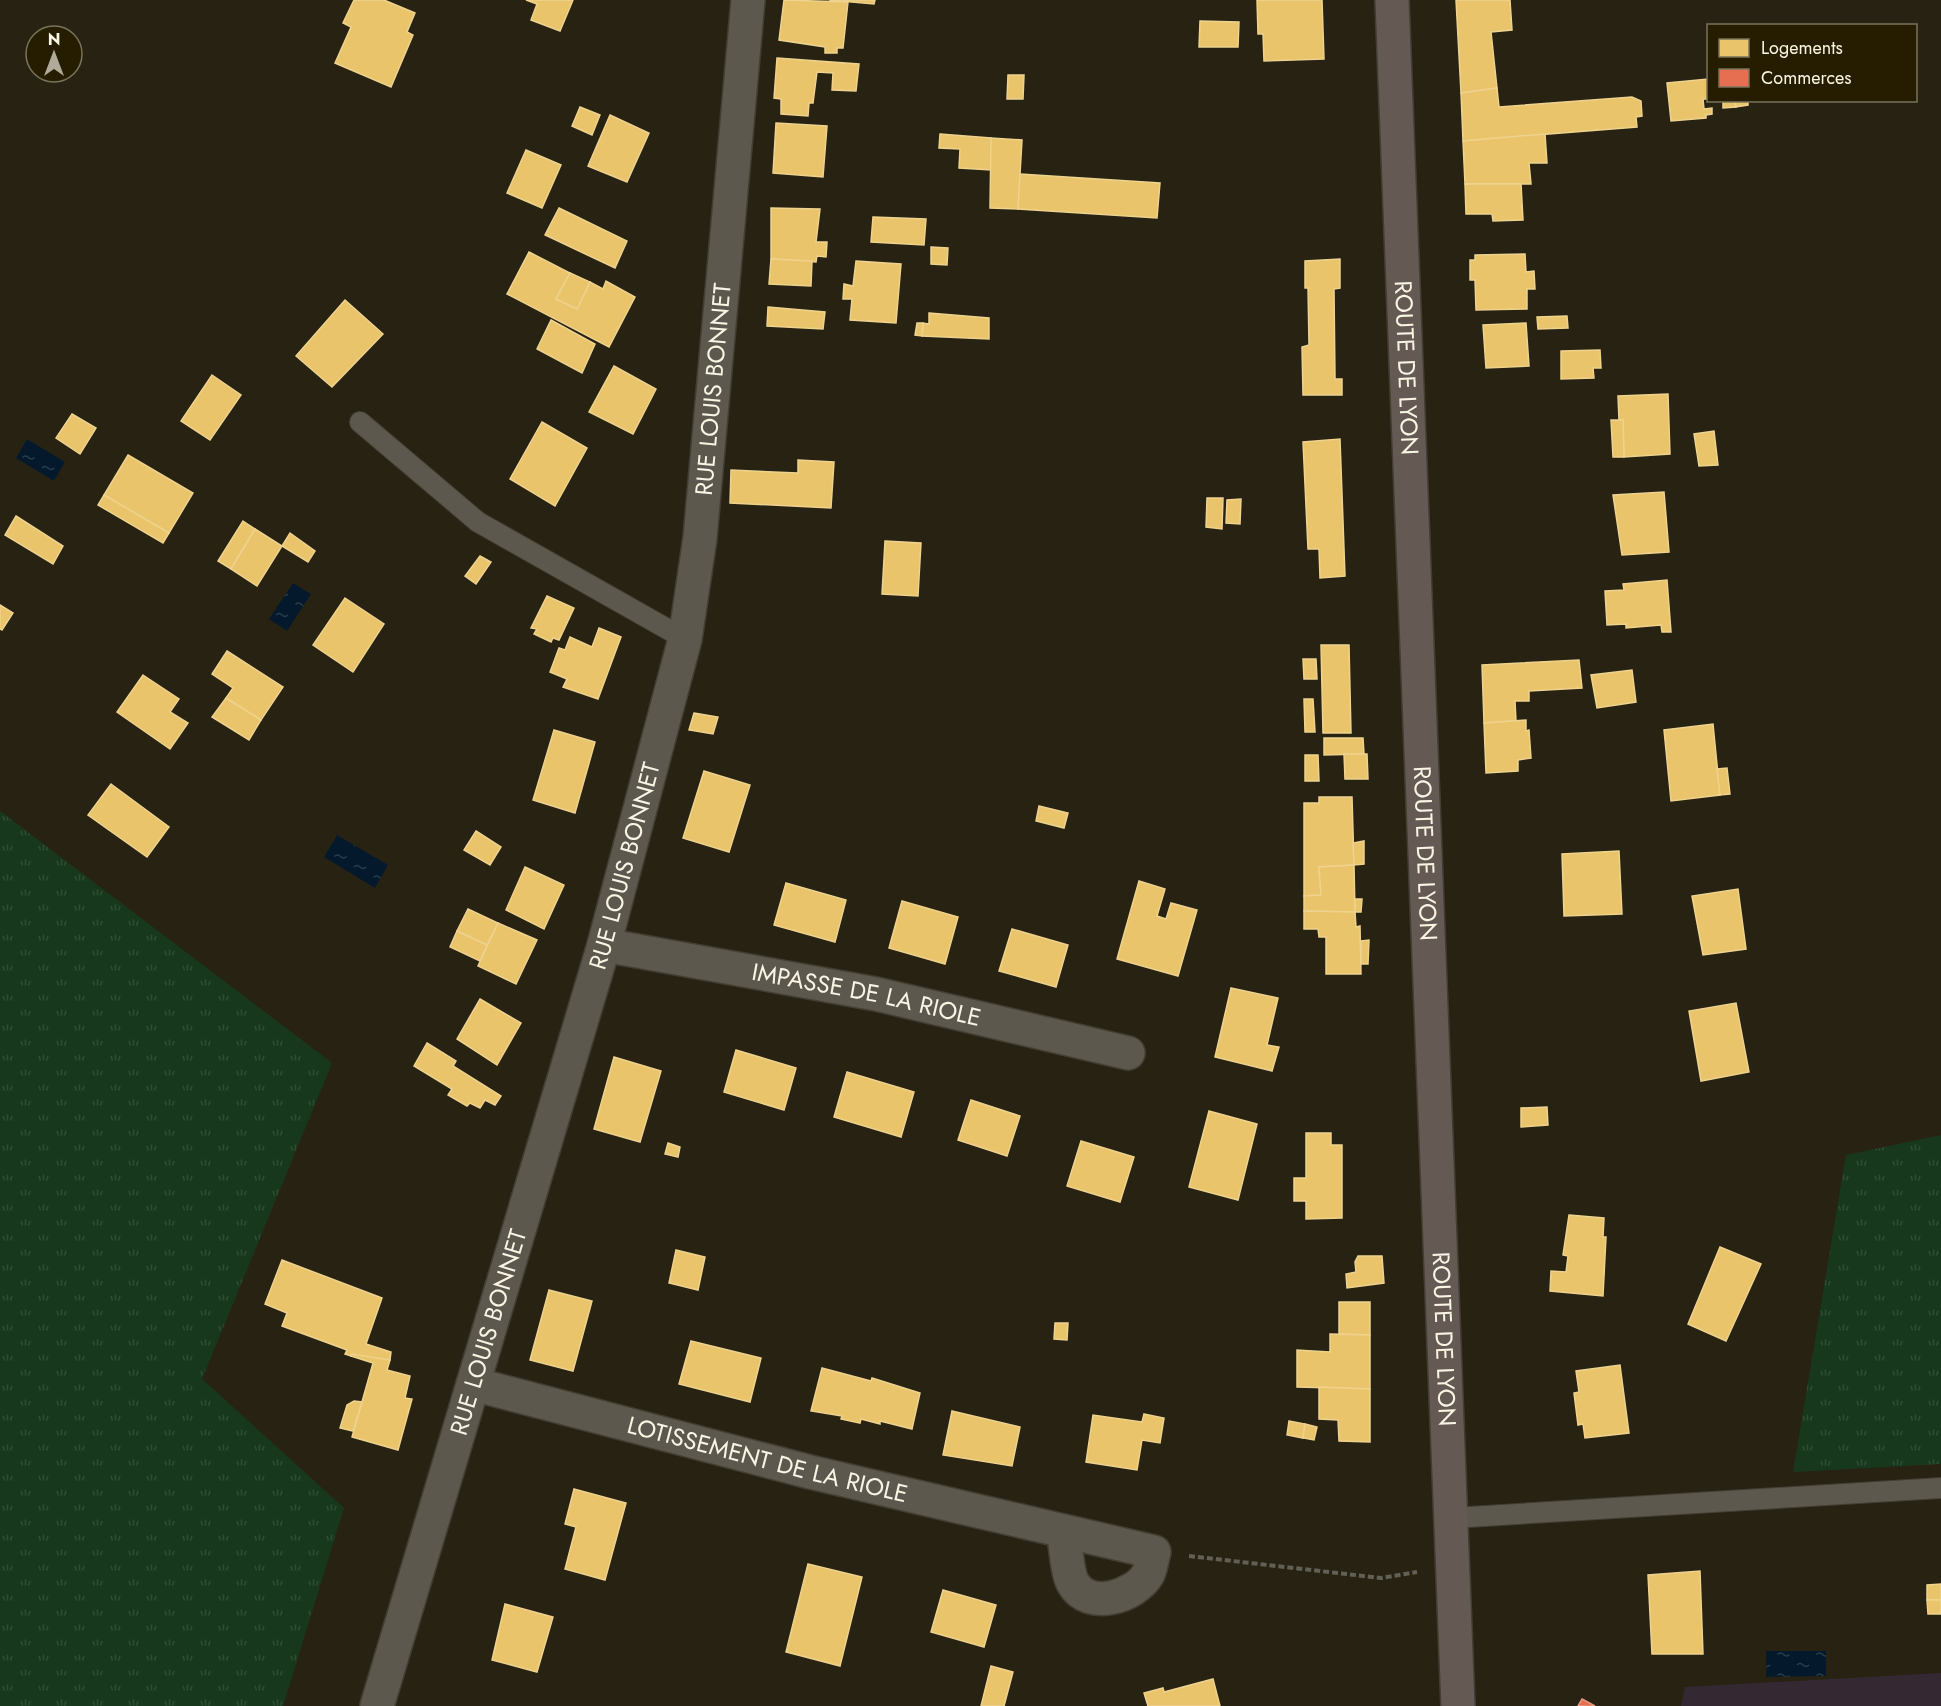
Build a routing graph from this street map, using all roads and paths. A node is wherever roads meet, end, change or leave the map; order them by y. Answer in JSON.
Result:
{"nodes":[{"id":1,"x":748,"y":0,"type":"edge"},
{"id":2,"x":1392,"y":0,"type":"edge"},
{"id":3,"x":360,"y":422,"type":"dead end"},
{"id":4,"x":685,"y":639,"type":"junction"},
{"id":5,"x":604,"y":945,"type":"junction"},
{"id":6,"x":1128,"y":1053,"type":"dead end"},
{"id":7,"x":473,"y":1384,"type":"junction"},
{"id":8,"x":1941,"y":1488,"type":"edge"},
{"id":9,"x":1452,"y":1518,"type":"junction"},
{"id":10,"x":1064,"y":1532,"type":"junction"},
{"id":11,"x":1154,"y":1552,"type":"junction"},
{"id":12,"x":1454,"y":1567,"type":"junction"},
{"id":13,"x":377,"y":1706,"type":"edge"},
{"id":14,"x":1458,"y":1706,"type":"edge"}],
"edges":[{"from":1,"to":4,"type":"street","name":"RUE LOUIS BONNET"},
{"from":2,"to":9,"type":"main road","name":"ROUTE DE LYON"},
{"from":3,"to":4,"type":"lane"},
{"from":4,"to":5,"type":"street","name":"RUE LOUIS BONNET"},
{"from":5,"to":6,"type":"street","name":"IMPASSE DE LA RIOLE"},
{"from":5,"to":7,"type":"street","name":"RUE LOUIS BONNET"},
{"from":7,"to":10,"type":"street","name":"LOTISSEMENT DE LA RIOLE"},
{"from":7,"to":13,"type":"street","name":"RUE LOUIS BONNET"},
{"from":8,"to":9,"type":"lane"},
{"from":9,"to":12,"type":"main road","name":"ROUTE DE LYON"},
{"from":10,"to":11,"type":"street","name":"LOTISSEMENT DE LA RIOLE"},
{"from":10,"to":11,"type":"street"},
{"from":11,"to":12,"type":"path"},
{"from":12,"to":14,"type":"main road","name":"ROUTE DE LYON"}]}
